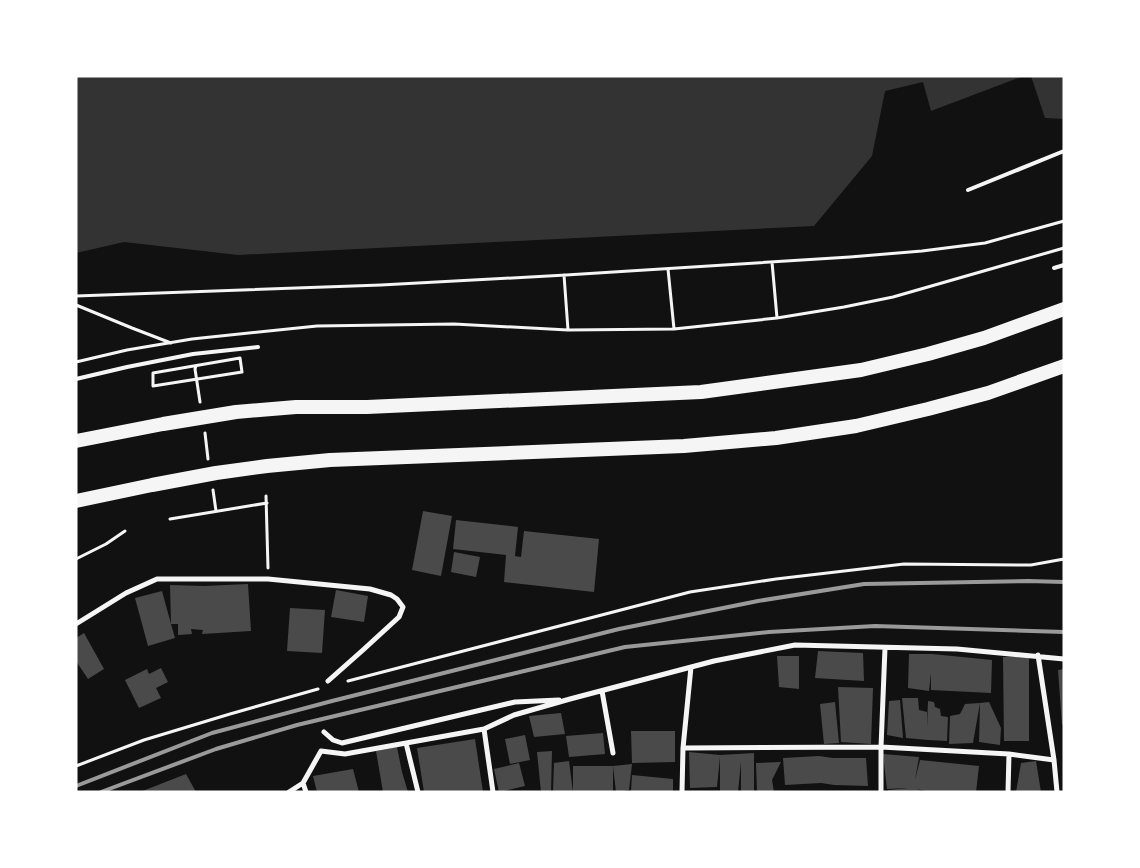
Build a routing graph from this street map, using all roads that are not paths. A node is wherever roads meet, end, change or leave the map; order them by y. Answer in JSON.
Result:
{"nodes":[{"id":1,"x":1064,"y":151,"type":"edge"},
{"id":2,"x":968,"y":190,"type":"dead end"},
{"id":3,"x":1064,"y":265,"type":"edge"},
{"id":4,"x":1054,"y":268,"type":"dead end"},
{"id":5,"x":1064,"y":309,"type":"edge"},
{"id":6,"x":258,"y":347,"type":"dead end"},
{"id":7,"x":1064,"y":366,"type":"edge"},
{"id":8,"x":76,"y":379,"type":"edge"},
{"id":9,"x":76,"y":441,"type":"edge"},
{"id":10,"x":76,"y":501,"type":"edge"},
{"id":11,"x":76,"y":624,"type":"edge"},
{"id":12,"x":885,"y":648,"type":"junction"},
{"id":13,"x":1038,"y":655,"type":"junction"},
{"id":14,"x":1064,"y":658,"type":"edge"},
{"id":15,"x":691,"y":668,"type":"junction"},
{"id":16,"x":328,"y":681,"type":"dead end"},
{"id":17,"x":602,"y":691,"type":"junction"},
{"id":18,"x":570,"y":699,"type":"junction"},
{"id":19,"x":484,"y":729,"type":"junction"},
{"id":20,"x":324,"y":732,"type":"dead end"},
{"id":21,"x":406,"y":743,"type":"junction"},
{"id":22,"x":881,"y":747,"type":"junction"},
{"id":23,"x":683,"y":748,"type":"junction"},
{"id":24,"x":613,"y":753,"type":"dead end"},
{"id":25,"x":1009,"y":754,"type":"junction"},
{"id":26,"x":1054,"y":760,"type":"junction"},
{"id":27,"x":303,"y":783,"type":"junction"},
{"id":28,"x":289,"y":792,"type":"edge"},
{"id":29,"x":306,"y":792,"type":"edge"},
{"id":30,"x":418,"y":792,"type":"edge"},
{"id":31,"x":493,"y":792,"type":"edge"},
{"id":32,"x":682,"y":792,"type":"edge"},
{"id":33,"x":881,"y":792,"type":"edge"},
{"id":34,"x":1008,"y":792,"type":"edge"},
{"id":35,"x":1057,"y":792,"type":"edge"}],
"edges":[{"from":1,"to":2,"type":"lane"},
{"from":3,"to":4,"type":"lane"},
{"from":5,"to":9,"type":"highway"},
{"from":6,"to":8,"type":"lane"},
{"from":7,"to":10,"type":"highway"},
{"from":11,"to":16,"type":"street"},
{"from":12,"to":13,"type":"street"},
{"from":12,"to":15,"type":"street"},
{"from":12,"to":22,"type":"street"},
{"from":13,"to":14,"type":"street"},
{"from":13,"to":26,"type":"street"},
{"from":15,"to":17,"type":"street"},
{"from":15,"to":23,"type":"street"},
{"from":17,"to":18,"type":"street"},
{"from":17,"to":24,"type":"street"},
{"from":18,"to":19,"type":"street"},
{"from":18,"to":20,"type":"street"},
{"from":19,"to":21,"type":"street"},
{"from":19,"to":31,"type":"street"},
{"from":21,"to":27,"type":"street"},
{"from":21,"to":30,"type":"street"},
{"from":22,"to":23,"type":"street"},
{"from":22,"to":25,"type":"street"},
{"from":22,"to":33,"type":"street"},
{"from":23,"to":32,"type":"street"},
{"from":25,"to":26,"type":"street"},
{"from":25,"to":34,"type":"street"},
{"from":26,"to":35,"type":"street"},
{"from":27,"to":28,"type":"street"},
{"from":27,"to":29,"type":"street"}]}
